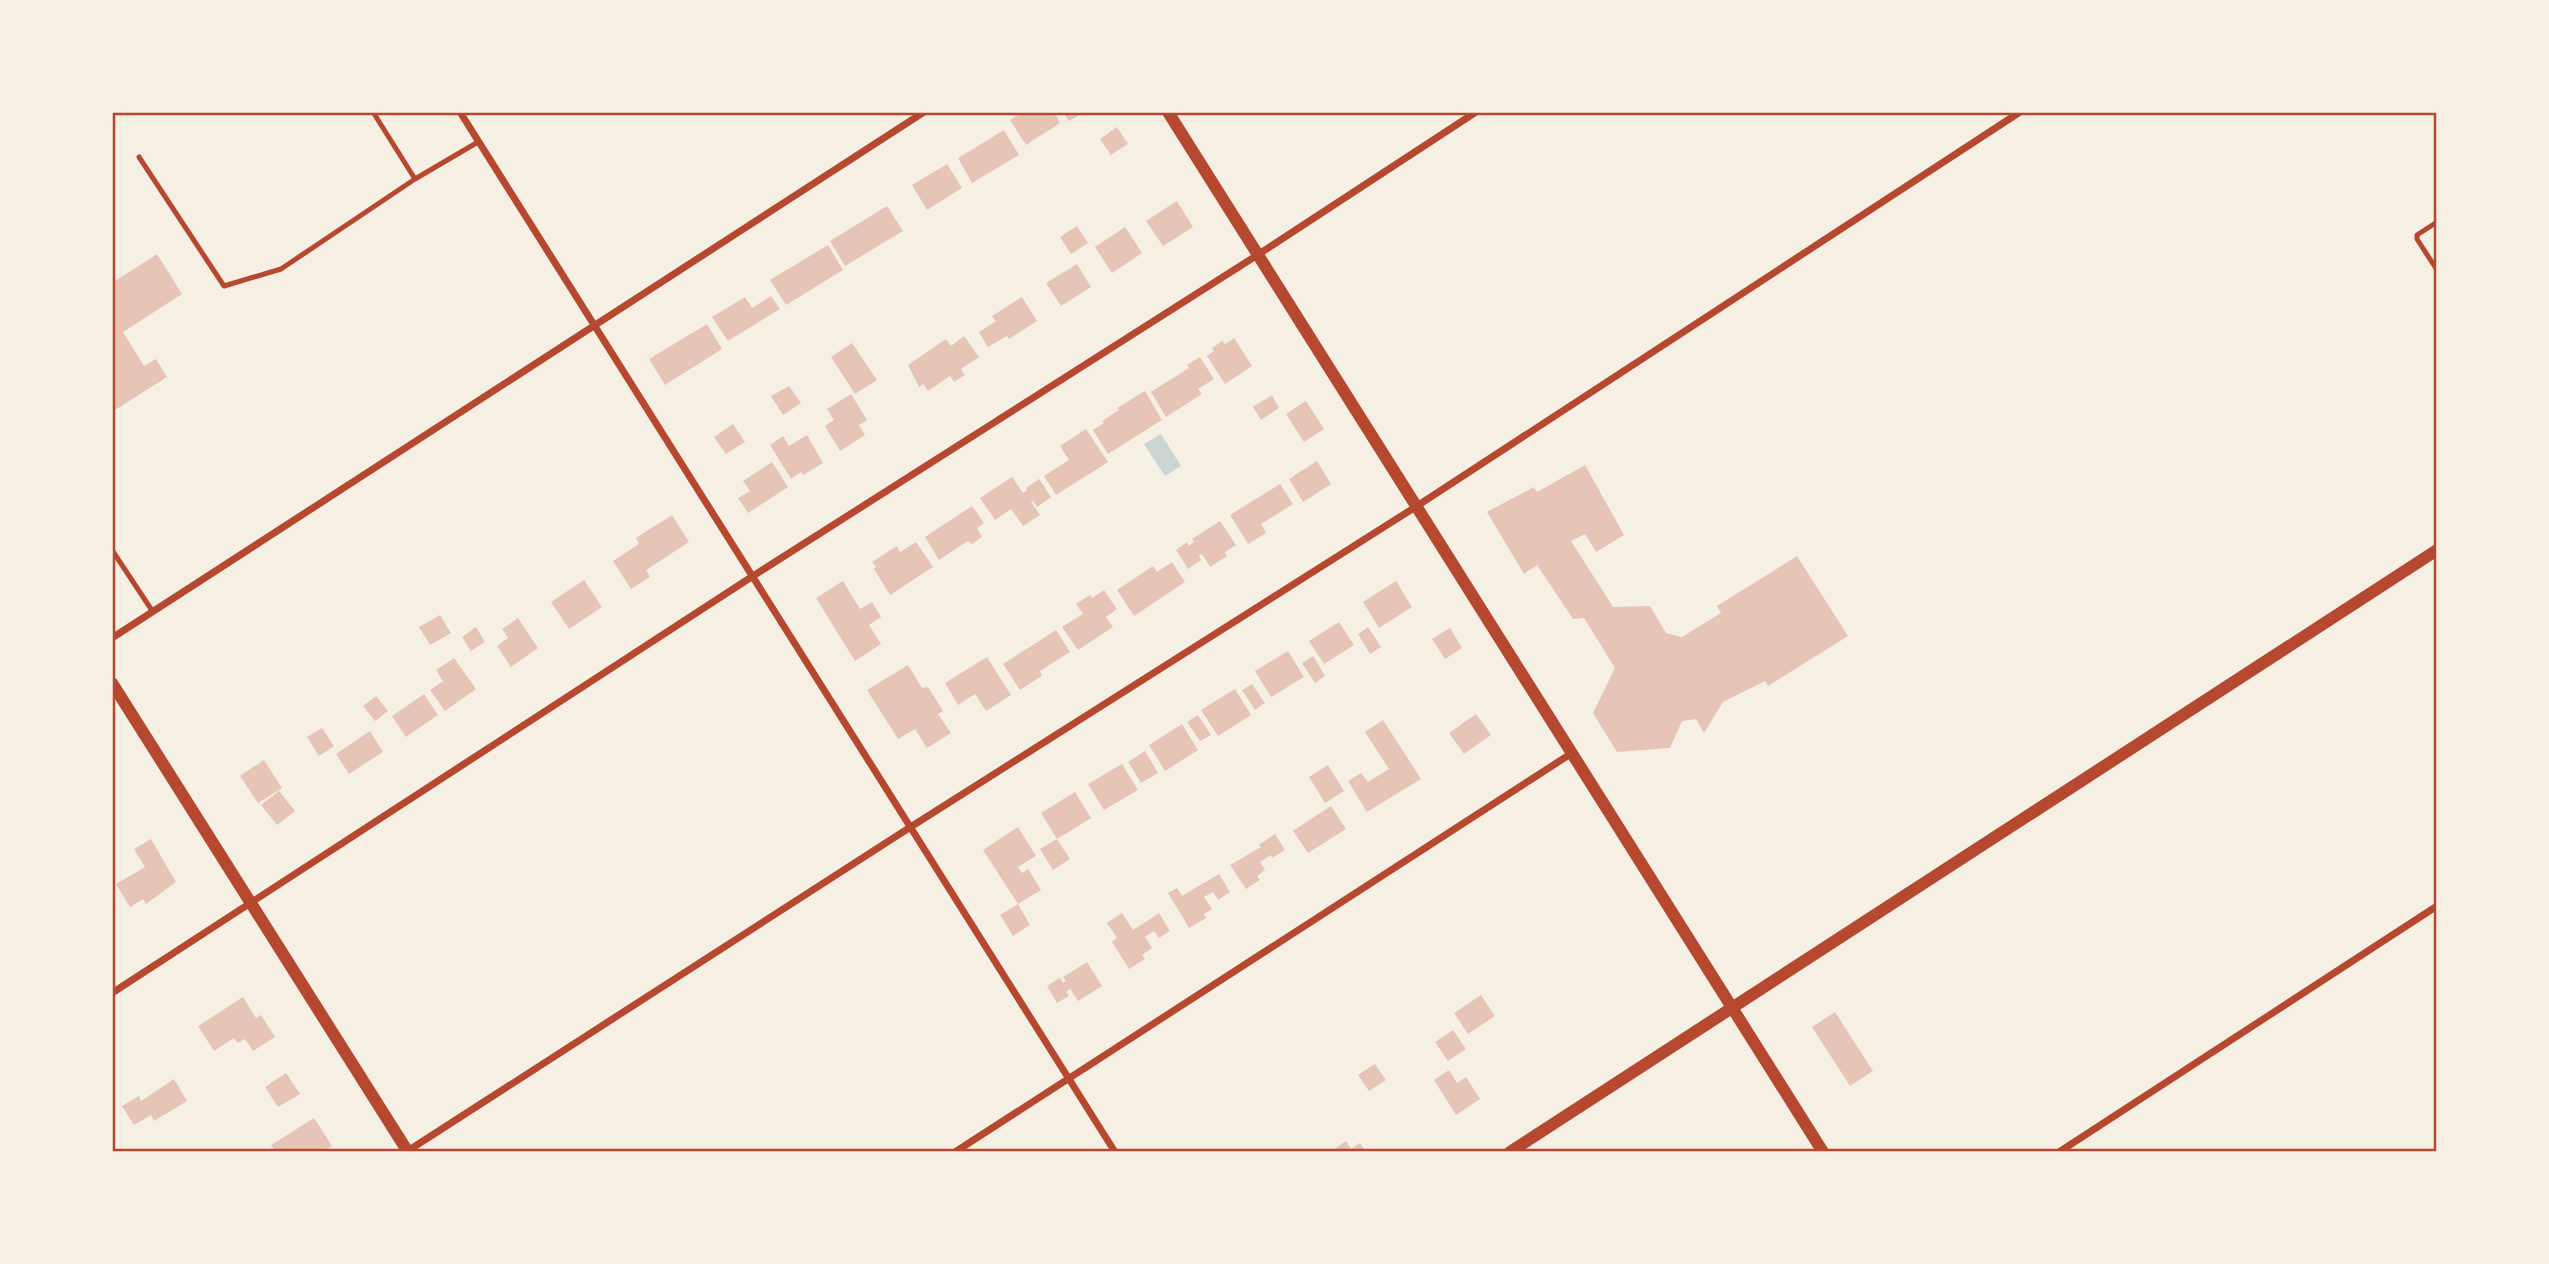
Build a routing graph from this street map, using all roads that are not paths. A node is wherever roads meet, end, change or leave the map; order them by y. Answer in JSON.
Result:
{"nodes":[{"id":1,"x":373,"y":112,"type":"edge"},
{"id":2,"x":460,"y":112,"type":"edge"},
{"id":3,"x":925,"y":112,"type":"edge"},
{"id":4,"x":1168,"y":112,"type":"edge"},
{"id":5,"x":1476,"y":112,"type":"edge"},
{"id":6,"x":2020,"y":112,"type":"edge"},
{"id":7,"x":478,"y":142,"type":"junction"},
{"id":8,"x":139,"y":157,"type":"dead end"},
{"id":9,"x":415,"y":179,"type":"junction"},
{"id":10,"x":2437,"y":222,"type":"edge"},
{"id":11,"x":1259,"y":254,"type":"junction"},
{"id":12,"x":2437,"y":270,"type":"edge"},
{"id":13,"x":594,"y":325,"type":"junction"},
{"id":14,"x":1417,"y":506,"type":"junction"},
{"id":15,"x":112,"y":550,"type":"edge"},
{"id":16,"x":2437,"y":550,"type":"edge"},
{"id":17,"x":752,"y":576,"type":"junction"},
{"id":18,"x":153,"y":612,"type":"junction"},
{"id":19,"x":112,"y":638,"type":"edge"},
{"id":20,"x":112,"y":683,"type":"edge"},
{"id":21,"x":1572,"y":752,"type":"junction"},
{"id":22,"x":909,"y":828,"type":"junction"},
{"id":23,"x":251,"y":901,"type":"junction"},
{"id":24,"x":2437,"y":906,"type":"edge"},
{"id":25,"x":112,"y":992,"type":"edge"},
{"id":26,"x":1732,"y":1008,"type":"junction"},
{"id":27,"x":1068,"y":1079,"type":"junction"},
{"id":28,"x":407,"y":1152,"type":"edge"},
{"id":29,"x":955,"y":1152,"type":"edge"},
{"id":30,"x":1115,"y":1152,"type":"edge"},
{"id":31,"x":1510,"y":1152,"type":"edge"},
{"id":32,"x":1823,"y":1152,"type":"edge"},
{"id":33,"x":2059,"y":1152,"type":"edge"}],
"edges":[{"from":1,"to":9,"type":"lane"},
{"from":2,"to":7,"type":"street"},
{"from":3,"to":13,"type":"street"},
{"from":4,"to":11,"type":"street"},
{"from":5,"to":11,"type":"street"},
{"from":6,"to":14,"type":"street"},
{"from":7,"to":9,"type":"lane"},
{"from":7,"to":13,"type":"street"},
{"from":8,"to":9,"type":"lane"},
{"from":10,"to":12,"type":"lane"},
{"from":11,"to":14,"type":"street"},
{"from":11,"to":17,"type":"street"},
{"from":13,"to":17,"type":"street"},
{"from":13,"to":18,"type":"street"},
{"from":14,"to":21,"type":"street"},
{"from":14,"to":22,"type":"street"},
{"from":15,"to":18,"type":"lane"},
{"from":16,"to":26,"type":"street"},
{"from":17,"to":22,"type":"street"},
{"from":17,"to":23,"type":"street"},
{"from":18,"to":19,"type":"street"},
{"from":20,"to":23,"type":"street"},
{"from":21,"to":26,"type":"street"},
{"from":21,"to":27,"type":"street"},
{"from":22,"to":27,"type":"street"},
{"from":22,"to":28,"type":"street"},
{"from":23,"to":25,"type":"street"},
{"from":23,"to":28,"type":"street"},
{"from":24,"to":33,"type":"street"},
{"from":26,"to":31,"type":"street"},
{"from":26,"to":32,"type":"street"},
{"from":27,"to":29,"type":"street"},
{"from":27,"to":30,"type":"street"}]}
